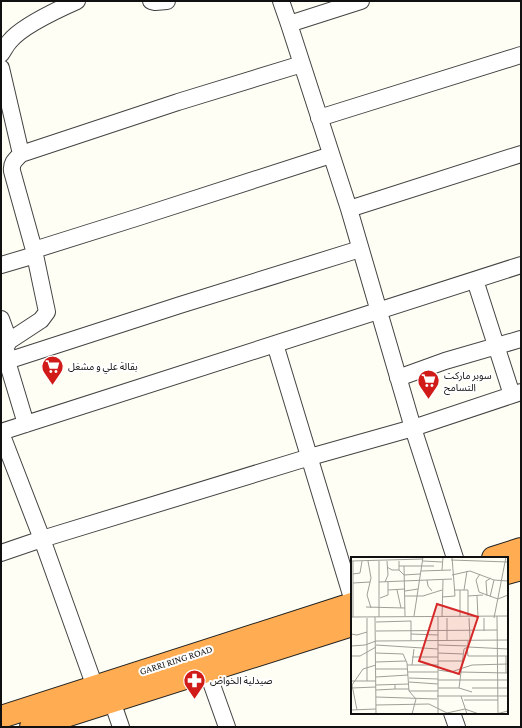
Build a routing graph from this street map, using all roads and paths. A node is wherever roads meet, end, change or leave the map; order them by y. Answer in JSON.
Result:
{"nodes":[{"id":1,"x":77,"y":1,"type":"edge"},
{"id":2,"x":151,"y":1,"type":"edge"},
{"id":3,"x":167,"y":1,"type":"edge"},
{"id":4,"x":281,"y":1,"type":"edge"},
{"id":5,"x":361,"y":1,"type":"edge"},
{"id":6,"x":289,"y":24,"type":"junction"},
{"id":7,"x":1,"y":54,"type":"edge"},
{"id":8,"x":521,"y":55,"type":"edge"},
{"id":9,"x":302,"y":64,"type":"junction"},
{"id":10,"x":1,"y":68,"type":"edge"},
{"id":11,"x":319,"y":118,"type":"junction"},
{"id":12,"x":21,"y":154,"type":"junction"},
{"id":13,"x":521,"y":154,"type":"edge"},
{"id":14,"x":331,"y":155,"type":"junction"},
{"id":15,"x":349,"y":210,"type":"junction"},
{"id":16,"x":360,"y":249,"type":"junction"},
{"id":17,"x":34,"y":252,"type":"junction"},
{"id":18,"x":1,"y":265,"type":"edge"},
{"id":19,"x":521,"y":265,"type":"edge"},
{"id":20,"x":475,"y":280,"type":"junction"},
{"id":21,"x":378,"y":311,"type":"junction"},
{"id":22,"x":1,"y":319,"type":"edge"},
{"id":23,"x":521,"y":339,"type":"edge"},
{"id":24,"x":275,"y":344,"type":"junction"},
{"id":25,"x":496,"y":347,"type":"junction"},
{"id":26,"x":6,"y":349,"type":"edge"},
{"id":27,"x":398,"y":378,"type":"junction"},
{"id":28,"x":516,"y":393,"type":"edge"},
{"id":29,"x":26,"y":424,"type":"junction"},
{"id":30,"x":413,"y":428,"type":"junction"},
{"id":31,"x":1,"y":432,"type":"edge"},
{"id":32,"x":310,"y":457,"type":"junction"},
{"id":33,"x":42,"y":539,"type":"junction"},
{"id":34,"x":521,"y":549,"type":"edge"},
{"id":35,"x":1,"y":553,"type":"edge"},
{"id":36,"x":454,"y":557,"type":"edge"},
{"id":37,"x":496,"y":557,"type":"edge"},
{"id":38,"x":521,"y":569,"type":"edge"},
{"id":39,"x":508,"y":573,"type":"edge"},
{"id":40,"x":351,"y":595,"type":"edge"},
{"id":41,"x":351,"y":604,"type":"edge"},
{"id":42,"x":351,"y":624,"type":"edge"},
{"id":43,"x":207,"y":671,"type":"junction"},
{"id":44,"x":95,"y":687,"type":"junction"},
{"id":45,"x":112,"y":701,"type":"junction"},
{"id":46,"x":452,"y":714,"type":"edge"},
{"id":47,"x":1,"y":717,"type":"edge"},
{"id":48,"x":31,"y":727,"type":"edge"},
{"id":49,"x":121,"y":727,"type":"edge"},
{"id":50,"x":227,"y":727,"type":"edge"},
{"id":51,"x":457,"y":727,"type":"edge"}],
"edges":[{"from":1,"to":7,"type":"street"},
{"from":2,"to":3,"type":"street"},
{"from":4,"to":6,"type":"street"},
{"from":5,"to":6,"type":"street"},
{"from":6,"to":9,"type":"street"},
{"from":8,"to":11,"type":"street"},
{"from":9,"to":11,"type":"street"},
{"from":9,"to":12,"type":"street"},
{"from":10,"to":12,"type":"street"},
{"from":11,"to":14,"type":"street"},
{"from":12,"to":17,"type":"street"},
{"from":13,"to":15,"type":"street"},
{"from":14,"to":15,"type":"street"},
{"from":14,"to":17,"type":"street"},
{"from":15,"to":16,"type":"street"},
{"from":16,"to":21,"type":"street"},
{"from":16,"to":26,"type":"street"},
{"from":17,"to":18,"type":"street"},
{"from":17,"to":26,"type":"street"},
{"from":19,"to":20,"type":"street"},
{"from":20,"to":21,"type":"street"},
{"from":20,"to":25,"type":"street"},
{"from":21,"to":24,"type":"street"},
{"from":21,"to":27,"type":"street"},
{"from":22,"to":26,"type":"street"},
{"from":23,"to":25,"type":"street"},
{"from":24,"to":29,"type":"street"},
{"from":24,"to":32,"type":"street"},
{"from":25,"to":27,"type":"street"},
{"from":25,"to":28,"type":"street"},
{"from":26,"to":29,"type":"street"},
{"from":27,"to":30,"type":"street"},
{"from":28,"to":30,"type":"street"},
{"from":29,"to":31,"type":"street"},
{"from":30,"to":32,"type":"street"},
{"from":30,"to":36,"type":"street"},
{"from":31,"to":33,"type":"street"},
{"from":32,"to":33,"type":"street"},
{"from":32,"to":40,"type":"street"},
{"from":33,"to":35,"type":"street"},
{"from":33,"to":44,"type":"street"},
{"from":34,"to":37,"type":"highway"},
{"from":38,"to":39,"type":"highway"},
{"from":41,"to":44,"type":"highway","name":"GARRI RING ROAD"},
{"from":42,"to":43,"type":"highway","name":"GARRI RING ROAD"},
{"from":43,"to":45,"type":"highway","name":"GARRI RING ROAD"},
{"from":43,"to":50,"type":"street"},
{"from":44,"to":47,"type":"highway","name":"GARRI RING ROAD"},
{"from":45,"to":48,"type":"highway","name":"GARRI RING ROAD"},
{"from":45,"to":49,"type":"street"},
{"from":46,"to":51,"type":"street"}]}
